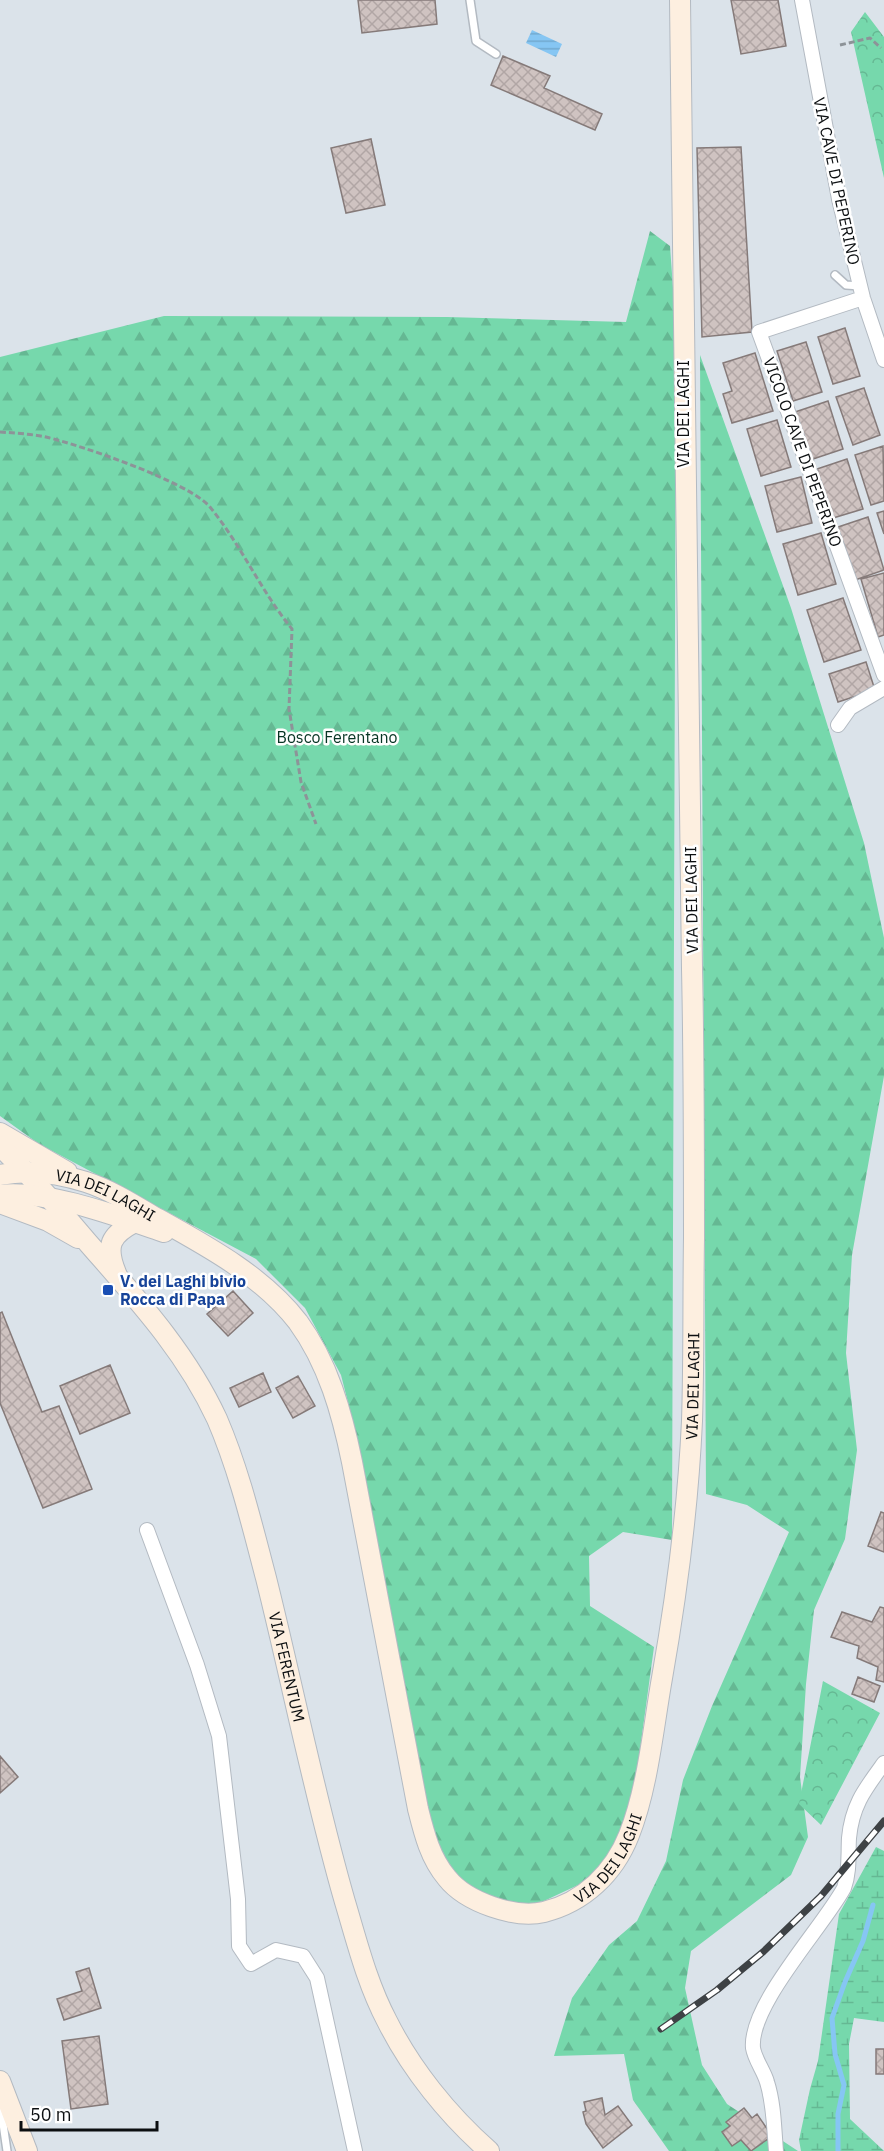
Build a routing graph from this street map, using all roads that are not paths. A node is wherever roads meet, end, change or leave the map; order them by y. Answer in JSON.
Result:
{"nodes":[{"id":1,"x":470,"y":0,"type":"edge"},
{"id":2,"x":680,"y":0,"type":"edge"},
{"id":3,"x":802,"y":0,"type":"edge"},
{"id":4,"x":496,"y":54,"type":"dead end"},
{"id":5,"x":835,"y":275,"type":"dead end"},
{"id":6,"x":861,"y":292,"type":"junction"},
{"id":7,"x":884,"y":360,"type":"edge"},
{"id":8,"x":884,"y":675,"type":"edge"},
{"id":9,"x":884,"y":688,"type":"edge"},
{"id":10,"x":838,"y":725,"type":"dead end"},
{"id":11,"x":0,"y":1133,"type":"edge"},
{"id":12,"x":0,"y":1146,"type":"edge"},
{"id":13,"x":27,"y":1171,"type":"junction"},
{"id":14,"x":0,"y":1175,"type":"edge"},
{"id":15,"x":88,"y":1182,"type":"junction"},
{"id":16,"x":0,"y":1195,"type":"edge"},
{"id":17,"x":50,"y":1197,"type":"junction"},
{"id":18,"x":0,"y":1203,"type":"edge"},
{"id":19,"x":135,"y":1222,"type":"junction"},
{"id":20,"x":88,"y":1243,"type":"junction"},
{"id":21,"x":201,"y":1244,"type":"junction"},
{"id":22,"x":117,"y":1275,"type":"junction"},
{"id":23,"x":147,"y":1530,"type":"dead end"},
{"id":24,"x":884,"y":1763,"type":"edge"},
{"id":25,"x":0,"y":2081,"type":"edge"},
{"id":26,"x":0,"y":2103,"type":"edge"},
{"id":27,"x":7,"y":2151,"type":"edge"},
{"id":28,"x":27,"y":2151,"type":"edge"},
{"id":29,"x":355,"y":2151,"type":"edge"},
{"id":30,"x":489,"y":2151,"type":"edge"},
{"id":31,"x":776,"y":2151,"type":"edge"}],
"edges":[{"from":1,"to":4,"type":"lane"},
{"from":2,"to":21,"type":"main road","name":"VIA DEI LAGHI"},
{"from":3,"to":6,"type":"street","name":"VIA CAVE DI PEPERINO"},
{"from":5,"to":6,"type":"lane"},
{"from":6,"to":7,"type":"street","name":"VIA CAVE DI PEPERINO"},
{"from":6,"to":8,"type":"street","name":"VICOLO CAVE DI PEPERINO"},
{"from":9,"to":10,"type":"street"},
{"from":11,"to":15,"type":"main road"},
{"from":12,"to":13,"type":"main road","name":"VIA FERENTUM"},
{"from":13,"to":14,"type":"main road","name":"VIA DEI LAGHI"},
{"from":13,"to":15,"type":"main road","name":"VIA DEI LAGHI"},
{"from":13,"to":17,"type":"main road","name":"VIA FERENTUM"},
{"from":15,"to":21,"type":"main road","name":"VIA DEI LAGHI"},
{"from":16,"to":17,"type":"main road","name":"VIA DEI LAGHI"},
{"from":17,"to":19,"type":"main road","name":"VIA DEI LAGHI"},
{"from":17,"to":20,"type":"main road","name":"VIA FERENTUM"},
{"from":18,"to":20,"type":"main road"},
{"from":19,"to":21,"type":"main road","name":"VIA DEI LAGHI"},
{"from":19,"to":22,"type":"main road"},
{"from":20,"to":22,"type":"main road","name":"VIA FERENTUM"},
{"from":22,"to":30,"type":"main road","name":"VIA FERENTUM"},
{"from":23,"to":29,"type":"street"},
{"from":24,"to":31,"type":"street"},
{"from":25,"to":28,"type":"main road"},
{"from":26,"to":27,"type":"lane"}]}
